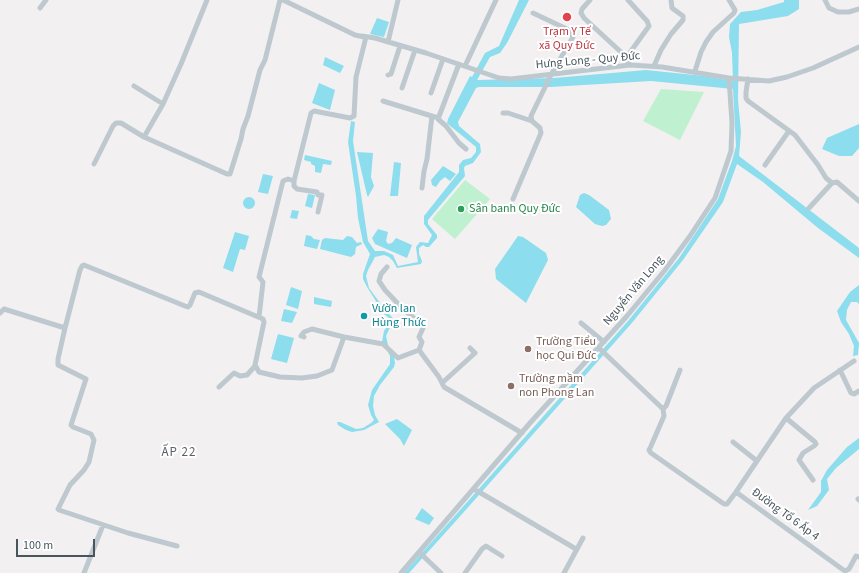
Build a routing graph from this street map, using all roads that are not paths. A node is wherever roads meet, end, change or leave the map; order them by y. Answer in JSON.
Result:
{"nodes":[{"id":1,"x":46,"y":0,"type":"edge"},
{"id":2,"x":207,"y":0,"type":"edge"},
{"id":3,"x":282,"y":0,"type":"edge"},
{"id":4,"x":398,"y":0,"type":"edge"},
{"id":5,"x":496,"y":0,"type":"edge"},
{"id":6,"x":590,"y":0,"type":"edge"},
{"id":7,"x":628,"y":0,"type":"edge"},
{"id":8,"x":671,"y":0,"type":"edge"},
{"id":9,"x":729,"y":0,"type":"edge"},
{"id":10,"x":825,"y":0,"type":"edge"},
{"id":11,"x":40,"y":8,"type":"dead end"},
{"id":12,"x":859,"y":9,"type":"edge"},
{"id":13,"x":533,"y":13,"type":"dead end"},
{"id":14,"x":364,"y":37,"type":"junction"},
{"id":15,"x":388,"y":42,"type":"junction"},
{"id":16,"x":400,"y":46,"type":"junction"},
{"id":17,"x":859,"y":46,"type":"edge"},
{"id":18,"x":415,"y":50,"type":"junction"},
{"id":19,"x":626,"y":58,"type":"junction"},
{"id":20,"x":443,"y":59,"type":"junction"},
{"id":21,"x":459,"y":64,"type":"junction"},
{"id":22,"x":630,"y":65,"type":"junction"},
{"id":23,"x":465,"y":66,"type":"junction"},
{"id":24,"x":654,"y":66,"type":"junction"},
{"id":25,"x":695,"y":71,"type":"junction"},
{"id":26,"x":552,"y":73,"type":"junction"},
{"id":27,"x":388,"y":75,"type":"dead end"},
{"id":28,"x":730,"y":78,"type":"junction"},
{"id":29,"x":748,"y":79,"type":"junction"},
{"id":30,"x":134,"y":86,"type":"dead end"},
{"id":31,"x":402,"y":88,"type":"dead end"},
{"id":32,"x":431,"y":93,"type":"dead end"},
{"id":33,"x":383,"y":101,"type":"dead end"},
{"id":34,"x":163,"y":104,"type":"junction"},
{"id":35,"x":503,"y":113,"type":"dead end"},
{"id":36,"x":435,"y":117,"type":"junction"},
{"id":37,"x":532,"y":121,"type":"junction"},
{"id":38,"x":789,"y":131,"type":"junction"},
{"id":39,"x":144,"y":137,"type":"junction"},
{"id":40,"x":466,"y":149,"type":"dead end"},
{"id":41,"x":94,"y":164,"type":"dead end"},
{"id":42,"x":765,"y":165,"type":"dead end"},
{"id":43,"x":294,"y":181,"type":"junction"},
{"id":44,"x":832,"y":183,"type":"junction"},
{"id":45,"x":422,"y":188,"type":"dead end"},
{"id":46,"x":513,"y":199,"type":"dead end"},
{"id":47,"x":859,"y":201,"type":"edge"},
{"id":48,"x":809,"y":208,"type":"dead end"},
{"id":49,"x":318,"y":212,"type":"dead end"},
{"id":50,"x":387,"y":267,"type":"dead end"},
{"id":51,"x":0,"y":313,"type":"edge"},
{"id":52,"x":259,"y":317,"type":"junction"},
{"id":53,"x":581,"y":323,"type":"dead end"},
{"id":54,"x":65,"y":328,"type":"junction"},
{"id":55,"x":304,"y":337,"type":"dead end"},
{"id":56,"x":344,"y":337,"type":"junction"},
{"id":57,"x":604,"y":342,"type":"junction"},
{"id":58,"x":470,"y":348,"type":"dead end"},
{"id":59,"x":599,"y":348,"type":"junction"},
{"id":60,"x":419,"y":350,"type":"junction"},
{"id":61,"x":854,"y":361,"type":"dead end"},
{"id":62,"x":255,"y":366,"type":"junction"},
{"id":63,"x":680,"y":370,"type":"dead end"},
{"id":64,"x":840,"y":370,"type":"junction"},
{"id":65,"x":442,"y":383,"type":"junction"},
{"id":66,"x":219,"y":387,"type":"dead end"},
{"id":67,"x":859,"y":392,"type":"edge"},
{"id":68,"x":663,"y":409,"type":"junction"},
{"id":69,"x":786,"y":418,"type":"junction"},
{"id":70,"x":522,"y":433,"type":"junction"},
{"id":71,"x":733,"y":442,"type":"dead end"},
{"id":72,"x":757,"y":461,"type":"junction"},
{"id":73,"x":813,"y":480,"type":"dead end"},
{"id":74,"x":474,"y":489,"type":"junction"},
{"id":75,"x":736,"y":492,"type":"junction"},
{"id":76,"x":103,"y":525,"type":"junction"},
{"id":77,"x":583,"y":538,"type":"dead end"},
{"id":78,"x":177,"y":546,"type":"dead end"},
{"id":79,"x":576,"y":550,"type":"junction"},
{"id":80,"x":419,"y":552,"type":"junction"},
{"id":81,"x":502,"y":556,"type":"dead end"},
{"id":82,"x":859,"y":557,"type":"edge"},
{"id":83,"x":84,"y":573,"type":"edge"},
{"id":84,"x":401,"y":573,"type":"edge"},
{"id":85,"x":441,"y":573,"type":"edge"},
{"id":86,"x":465,"y":573,"type":"edge"},
{"id":87,"x":564,"y":573,"type":"edge"}],
"edges":[{"from":1,"to":11,"type":"street"},
{"from":2,"to":34,"type":"street"},
{"from":3,"to":14,"type":"street","name":"Hưng Long - Quy Đức"},
{"from":3,"to":39,"type":"street"},
{"from":4,"to":15,"type":"street"},
{"from":5,"to":23,"type":"street"},
{"from":6,"to":19,"type":"street"},
{"from":7,"to":19,"type":"street"},
{"from":8,"to":24,"type":"street"},
{"from":9,"to":25,"type":"street"},
{"from":10,"to":12,"type":"street"},
{"from":13,"to":26,"type":"street"},
{"from":14,"to":15,"type":"street","name":"Hưng Long - Quy Đức"},
{"from":14,"to":43,"type":"street"},
{"from":15,"to":16,"type":"street","name":"Hưng Long - Quy Đức"},
{"from":16,"to":18,"type":"street","name":"Hưng Long - Quy Đức"},
{"from":16,"to":27,"type":"street"},
{"from":17,"to":29,"type":"street","name":"Hưng Long - Quy Đức"},
{"from":18,"to":20,"type":"street","name":"Hưng Long - Quy Đức"},
{"from":18,"to":31,"type":"street"},
{"from":19,"to":22,"type":"street"},
{"from":20,"to":21,"type":"street","name":"Hưng Long - Quy Đức"},
{"from":20,"to":32,"type":"street"},
{"from":21,"to":23,"type":"street","name":"Hưng Long - Quy Đức"},
{"from":21,"to":36,"type":"street"},
{"from":22,"to":24,"type":"street","name":"Hưng Long - Quy Đức"},
{"from":22,"to":26,"type":"street","name":"Hưng Long - Quy Đức"},
{"from":23,"to":26,"type":"street","name":"Hưng Long - Quy Đức"},
{"from":24,"to":25,"type":"street","name":"Hưng Long - Quy Đức"},
{"from":25,"to":28,"type":"street","name":"Hưng Long - Quy Đức"},
{"from":26,"to":37,"type":"street"},
{"from":28,"to":29,"type":"street","name":"Hưng Long - Quy Đức"},
{"from":28,"to":57,"type":"street","name":"Nguyễn Văn Long"},
{"from":29,"to":38,"type":"street"},
{"from":30,"to":34,"type":"street"},
{"from":33,"to":36,"type":"street"},
{"from":34,"to":39,"type":"street"},
{"from":35,"to":37,"type":"street"},
{"from":36,"to":40,"type":"street"},
{"from":36,"to":45,"type":"street"},
{"from":37,"to":46,"type":"street"},
{"from":38,"to":42,"type":"street"},
{"from":38,"to":44,"type":"street"},
{"from":39,"to":41,"type":"street"},
{"from":43,"to":49,"type":"street"},
{"from":43,"to":52,"type":"street"},
{"from":44,"to":47,"type":"street"},
{"from":44,"to":48,"type":"street"},
{"from":50,"to":60,"type":"street"},
{"from":51,"to":54,"type":"street"},
{"from":52,"to":54,"type":"street"},
{"from":52,"to":62,"type":"street"},
{"from":53,"to":57,"type":"street"},
{"from":54,"to":76,"type":"street"},
{"from":55,"to":56,"type":"street"},
{"from":56,"to":60,"type":"street"},
{"from":56,"to":62,"type":"street"},
{"from":57,"to":59,"type":"street","name":"Nguyễn Văn Long"},
{"from":58,"to":65,"type":"street"},
{"from":59,"to":68,"type":"street"},
{"from":59,"to":70,"type":"street","name":"Nguyễn Văn Long"},
{"from":60,"to":65,"type":"street"},
{"from":61,"to":64,"type":"street"},
{"from":62,"to":66,"type":"street"},
{"from":63,"to":68,"type":"street"},
{"from":64,"to":67,"type":"street"},
{"from":64,"to":69,"type":"street"},
{"from":65,"to":70,"type":"street"},
{"from":68,"to":75,"type":"street","name":"Đường Tổ 6 Ấp 4"},
{"from":69,"to":72,"type":"street"},
{"from":69,"to":73,"type":"street"},
{"from":70,"to":74,"type":"street","name":"Nguyễn Văn Long"},
{"from":71,"to":72,"type":"street"},
{"from":72,"to":75,"type":"street"},
{"from":74,"to":79,"type":"street"},
{"from":74,"to":80,"type":"street","name":"Nguyễn Văn Long"},
{"from":75,"to":82,"type":"street","name":"Đường Tổ 6 Ấp 4"},
{"from":76,"to":78,"type":"street"},
{"from":76,"to":83,"type":"street"},
{"from":77,"to":79,"type":"street"},
{"from":79,"to":87,"type":"street"},
{"from":80,"to":84,"type":"street","name":"Nguyễn Văn Long"},
{"from":80,"to":85,"type":"street"},
{"from":81,"to":86,"type":"street"}]}
